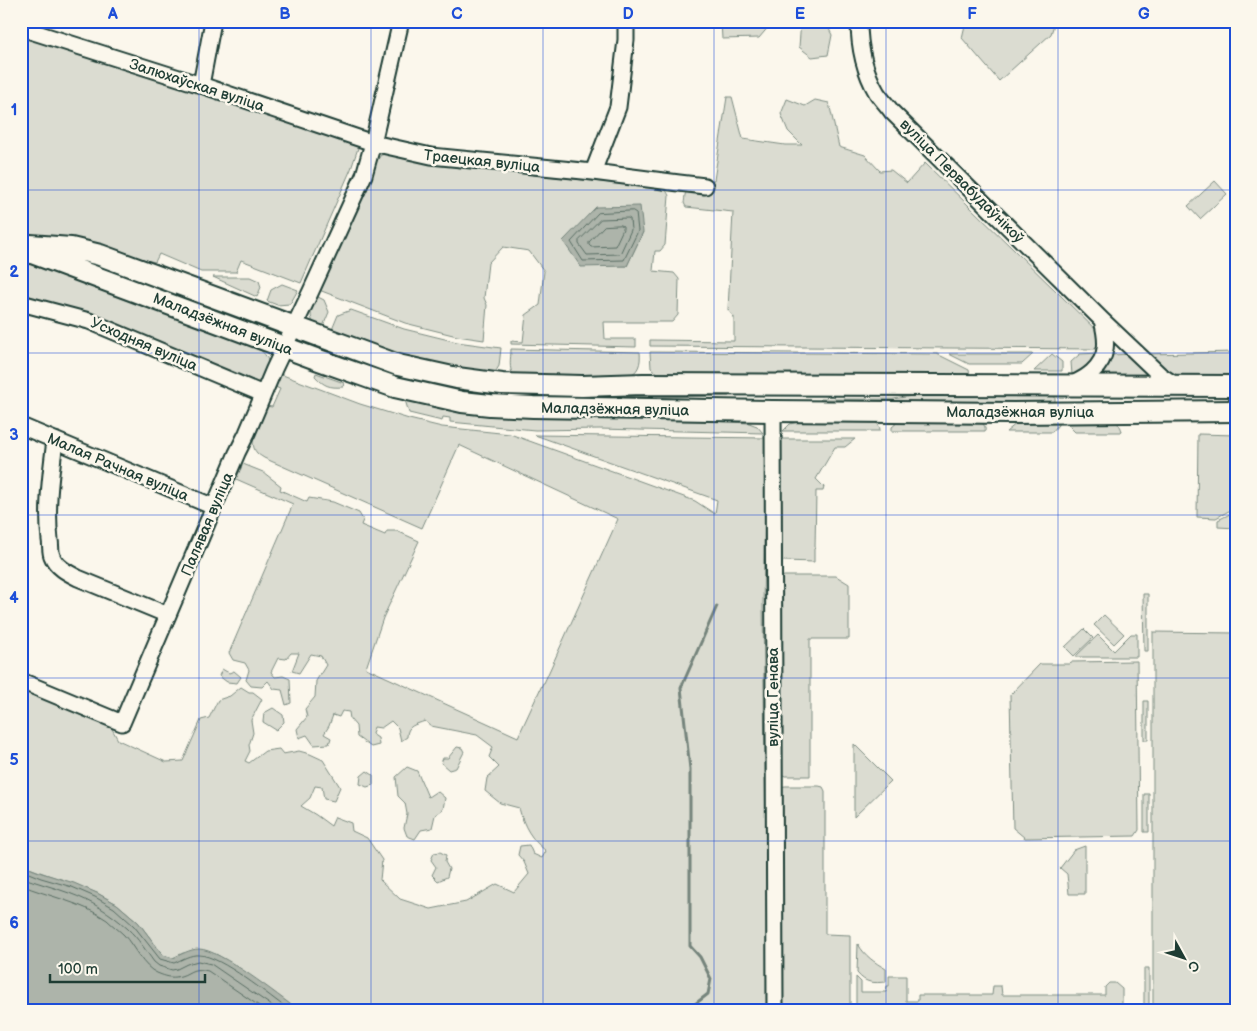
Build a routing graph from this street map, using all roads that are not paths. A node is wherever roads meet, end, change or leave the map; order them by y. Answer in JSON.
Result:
{"nodes":[{"id":1,"x":213,"y":21,"type":"edge"},
{"id":2,"x":401,"y":21,"type":"edge"},
{"id":3,"x":626,"y":21,"type":"edge"},
{"id":4,"x":859,"y":21,"type":"edge"},
{"id":5,"x":21,"y":28,"type":"edge"},
{"id":6,"x":201,"y":85,"type":"junction"},
{"id":7,"x":373,"y":143,"type":"junction"},
{"id":8,"x":593,"y":172,"type":"junction"},
{"id":9,"x":705,"y":186,"type":"dead end"},
{"id":10,"x":21,"y":244,"type":"edge"},
{"id":11,"x":21,"y":249,"type":"edge"},
{"id":12,"x":21,"y":303,"type":"edge"},
{"id":13,"x":1102,"y":320,"type":"junction"},
{"id":14,"x":294,"y":326,"type":"junction"},
{"id":15,"x":284,"y":347,"type":"junction"},
{"id":16,"x":772,"y":385,"type":"junction"},
{"id":17,"x":1071,"y":386,"type":"junction"},
{"id":18,"x":1177,"y":386,"type":"junction"},
{"id":19,"x":1236,"y":386,"type":"edge"},
{"id":20,"x":263,"y":394,"type":"junction"},
{"id":21,"x":1236,"y":410,"type":"edge"},
{"id":22,"x":773,"y":411,"type":"junction"},
{"id":23,"x":21,"y":426,"type":"edge"},
{"id":24,"x":55,"y":440,"type":"junction"},
{"id":25,"x":214,"y":507,"type":"junction"},
{"id":26,"x":168,"y":615,"type":"junction"},
{"id":27,"x":21,"y":681,"type":"edge"},
{"id":28,"x":774,"y":1010,"type":"edge"}],
"edges":[{"from":1,"to":6,"type":"street"},
{"from":2,"to":7,"type":"street","name":"Палявая вуліца"},
{"from":3,"to":8,"type":"street"},
{"from":4,"to":13,"type":"street","name":"вуліца Первабудаўнікоў"},
{"from":5,"to":6,"type":"street","name":"Залюхаўская вуліца"},
{"from":6,"to":7,"type":"street","name":"Залюхаўская вуліца"},
{"from":7,"to":8,"type":"street","name":"Траецкая вуліца"},
{"from":7,"to":14,"type":"street","name":"Палявая вуліца"},
{"from":8,"to":9,"type":"street","name":"Траецкая вуліца"},
{"from":10,"to":14,"type":"main road","name":"Маладзёжная вуліца"},
{"from":11,"to":15,"type":"main road","name":"Маладзёжная вуліца"},
{"from":12,"to":20,"type":"street","name":"Усходняя вуліца"},
{"from":13,"to":17,"type":"street"},
{"from":13,"to":18,"type":"street","name":"вуліца Первабудаўнікоў"},
{"from":14,"to":15,"type":"street","name":"Палявая вуліца"},
{"from":14,"to":16,"type":"main road","name":"Маладзёжная вуліца"},
{"from":15,"to":20,"type":"street","name":"Палявая вуліца"},
{"from":15,"to":22,"type":"main road","name":"Маладзёжная вуліца"},
{"from":16,"to":17,"type":"main road","name":"Маладзёжная вуліца"},
{"from":16,"to":22,"type":"main road","name":"вуліца Генава"},
{"from":17,"to":18,"type":"main road","name":"Маладзёжная вуліца"},
{"from":18,"to":19,"type":"main road","name":"Маладзёжная вуліца"},
{"from":20,"to":25,"type":"street","name":"Палявая вуліца"},
{"from":21,"to":22,"type":"main road","name":"Маладзёжная вуліца"},
{"from":22,"to":28,"type":"street","name":"вуліца Генава"},
{"from":23,"to":24,"type":"street","name":"Малая Рачная вуліца"},
{"from":24,"to":25,"type":"street","name":"Малая Рачная вуліца"},
{"from":24,"to":26,"type":"street"},
{"from":25,"to":26,"type":"street","name":"Палявая вуліца"},
{"from":26,"to":27,"type":"street","name":"Палявая вуліца"}]}
